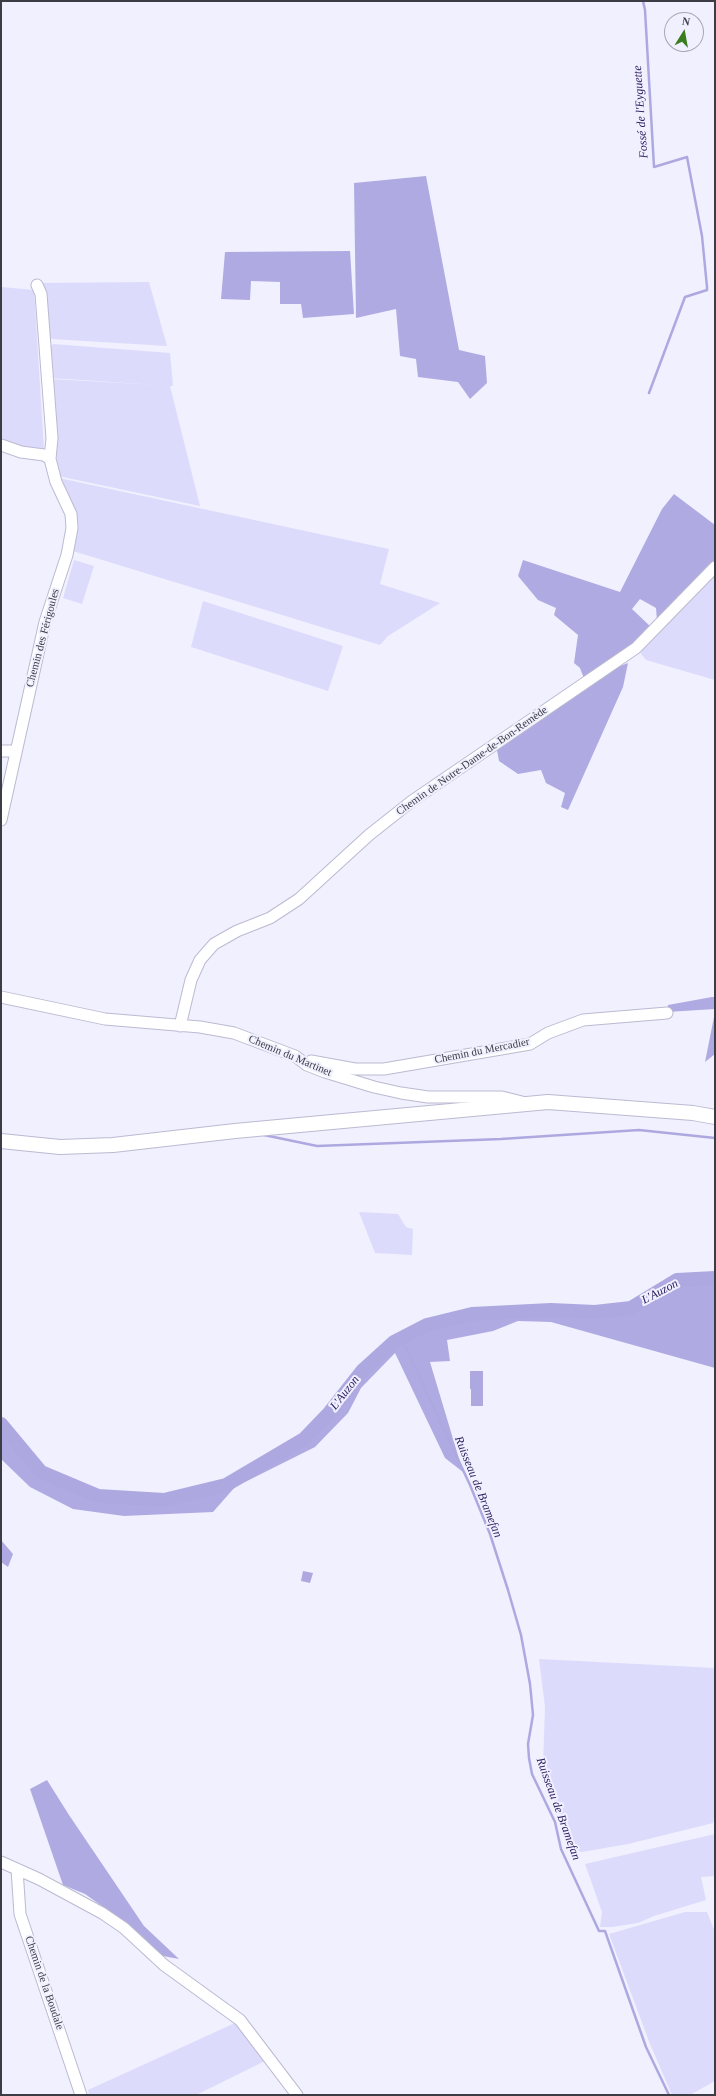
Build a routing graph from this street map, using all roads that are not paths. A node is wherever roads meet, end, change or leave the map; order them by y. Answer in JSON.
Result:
{"nodes":[{"id":1,"x":37,"y":285,"type":"dead end"},
{"id":2,"x":1,"y":445,"type":"edge"},
{"id":3,"x":50,"y":459,"type":"junction"},
{"id":4,"x":715,"y":567,"type":"edge"},
{"id":5,"x":1,"y":751,"type":"edge"},
{"id":6,"x":16,"y":751,"type":"junction"},
{"id":7,"x":1,"y":820,"type":"edge"},
{"id":8,"x":1,"y":998,"type":"edge"},
{"id":9,"x":667,"y":1014,"type":"dead end"},
{"id":10,"x":180,"y":1026,"type":"junction"},
{"id":11,"x":294,"y":1056,"type":"junction"},
{"id":12,"x":530,"y":1103,"type":"junction"},
{"id":13,"x":715,"y":1117,"type":"edge"},
{"id":14,"x":1,"y":1141,"type":"edge"},
{"id":15,"x":1,"y":1862,"type":"edge"},
{"id":16,"x":17,"y":1869,"type":"junction"},
{"id":17,"x":81,"y":2095,"type":"edge"},
{"id":18,"x":297,"y":2095,"type":"edge"}],
"edges":[{"from":1,"to":3,"type":"street","name":"Chemin des Férigoules"},
{"from":2,"to":3,"type":"street"},
{"from":3,"to":6,"type":"street","name":"Chemin des Férigoules"},
{"from":4,"to":10,"type":"street","name":"Chemin de Notre-Dame-de-Bon-Remède"},
{"from":5,"to":6,"type":"street"},
{"from":6,"to":7,"type":"street","name":"Chemin des Férigoules"},
{"from":8,"to":10,"type":"street","name":"Chemin du Martinet"},
{"from":9,"to":11,"type":"street","name":"Chemin du Mercadier"},
{"from":10,"to":11,"type":"street","name":"Chemin du Martinet"},
{"from":11,"to":12,"type":"street","name":"Chemin du Martinet"},
{"from":12,"to":13,"type":"main road"},
{"from":12,"to":14,"type":"main road"},
{"from":15,"to":16,"type":"street"},
{"from":16,"to":17,"type":"street","name":"Chemin de la Boudale"},
{"from":16,"to":18,"type":"street"}]}
